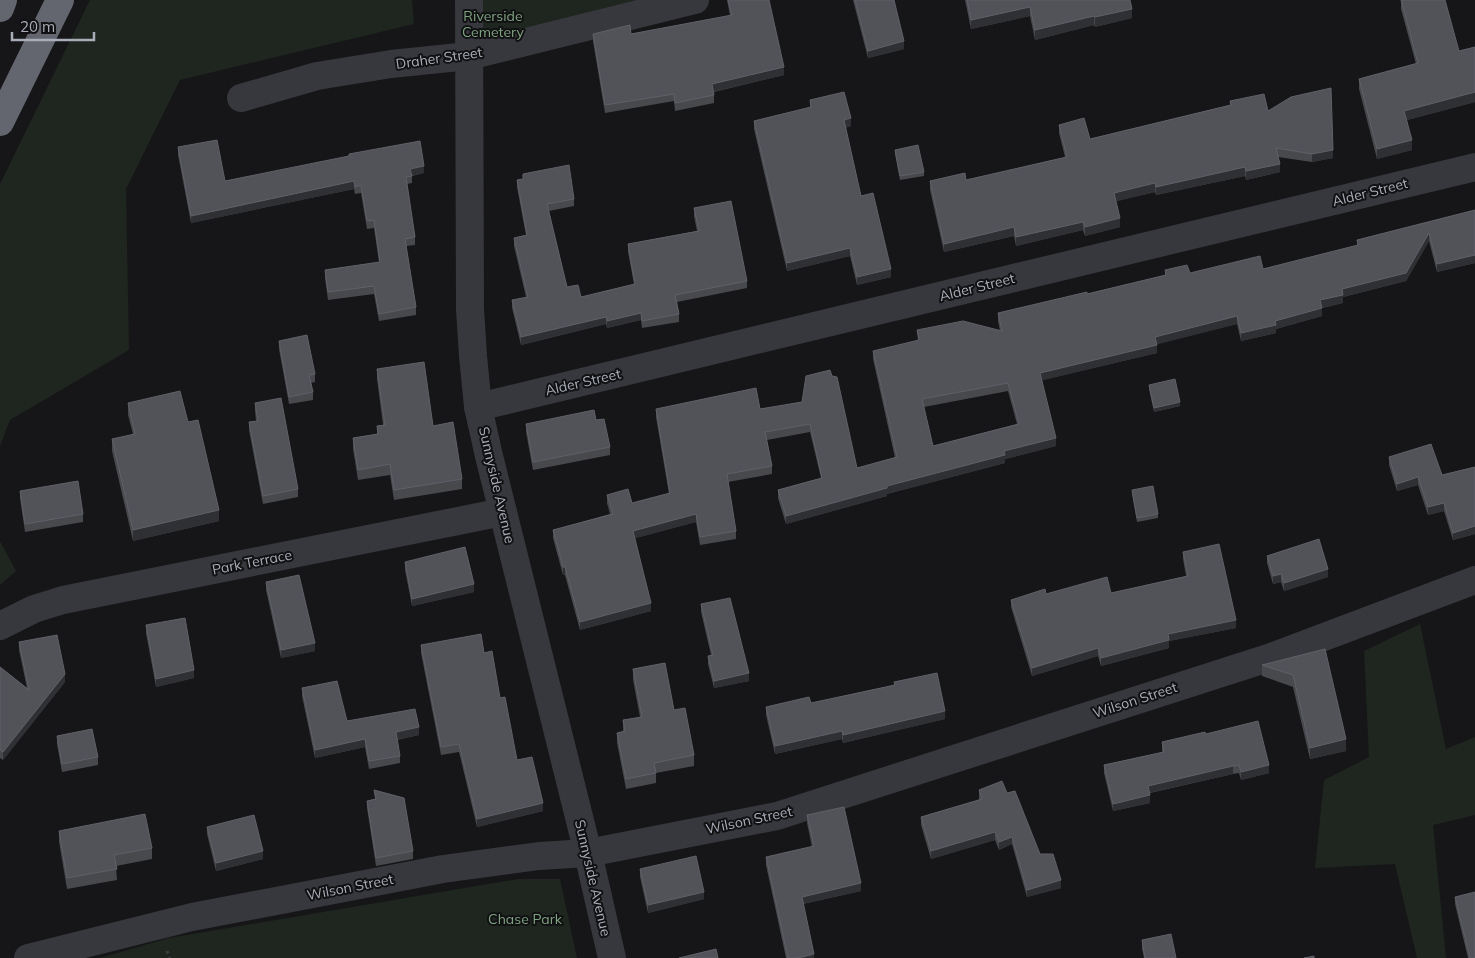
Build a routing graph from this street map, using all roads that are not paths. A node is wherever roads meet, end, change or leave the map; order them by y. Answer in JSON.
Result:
{"nodes":[{"id":1,"x":3,"y":0,"type":"edge"},
{"id":2,"x":60,"y":0,"type":"edge"},
{"id":3,"x":469,"y":0,"type":"edge"},
{"id":4,"x":695,"y":0,"type":"edge"},
{"id":5,"x":0,"y":8,"type":"edge"},
{"id":6,"x":469,"y":56,"type":"junction"},
{"id":7,"x":241,"y":98,"type":"dead end"},
{"id":8,"x":0,"y":122,"type":"edge"},
{"id":9,"x":1475,"y":167,"type":"edge"},
{"id":10,"x":478,"y":407,"type":"junction"},
{"id":11,"x":503,"y":512,"type":"junction"},
{"id":12,"x":1475,"y":580,"type":"edge"},
{"id":13,"x":2,"y":624,"type":"edge"},
{"id":14,"x":588,"y":852,"type":"junction"},
{"id":15,"x":28,"y":958,"type":"edge"},
{"id":16,"x":612,"y":958,"type":"edge"}],
"edges":[{"from":1,"to":5,"type":"highway"},
{"from":2,"to":8,"type":"highway"},
{"from":3,"to":6,"type":"street","name":"Sunnyside Avenue"},
{"from":4,"to":6,"type":"street","name":"Draher Street"},
{"from":6,"to":7,"type":"street","name":"Draher Street"},
{"from":6,"to":10,"type":"street","name":"Sunnyside Avenue"},
{"from":9,"to":10,"type":"street","name":"Alder Street"},
{"from":10,"to":11,"type":"street","name":"Sunnyside Avenue"},
{"from":11,"to":13,"type":"street","name":"Park Terrace"},
{"from":11,"to":14,"type":"street","name":"Sunnyside Avenue"},
{"from":12,"to":14,"type":"street","name":"Wilson Street"},
{"from":14,"to":15,"type":"street","name":"Wilson Street"},
{"from":14,"to":16,"type":"street","name":"Sunnyside Avenue"}]}
